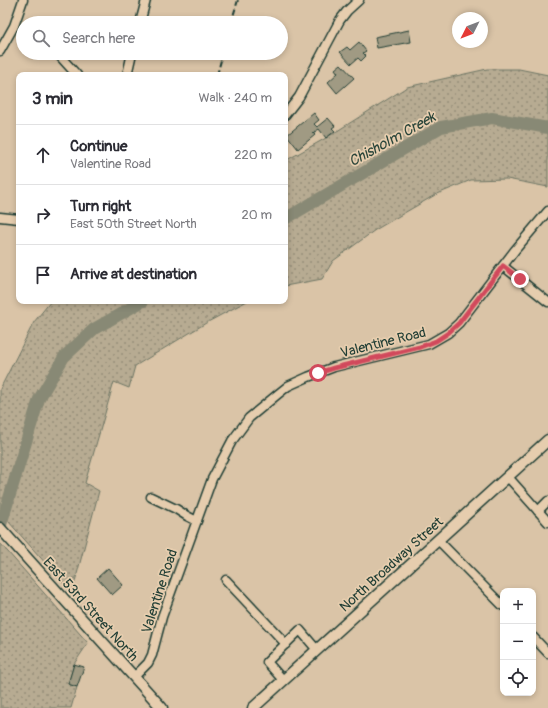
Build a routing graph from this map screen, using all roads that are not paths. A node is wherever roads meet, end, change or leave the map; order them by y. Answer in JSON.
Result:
{"nodes":[{"id":1,"x":22,"y":0,"type":"edge"},
{"id":2,"x":146,"y":0,"type":"edge"},
{"id":3,"x":360,"y":0,"type":"edge"},
{"id":4,"x":17,"y":16,"type":"edge"},
{"id":5,"x":142,"y":16,"type":"edge"},
{"id":6,"x":16,"y":20,"type":"edge"},
{"id":7,"x":14,"y":26,"type":"joint"},
{"id":8,"x":0,"y":51,"type":"edge"},
{"id":9,"x":63,"y":60,"type":"edge"},
{"id":10,"x":130,"y":60,"type":"edge"},
{"id":11,"x":74,"y":72,"type":"edge"},
{"id":12,"x":128,"y":72,"type":"edge"},
{"id":13,"x":288,"y":111,"type":"edge"},
{"id":14,"x":548,"y":211,"type":"edge"},
{"id":15,"x":0,"y":217,"type":"edge"},
{"id":16,"x":16,"y":219,"type":"edge"},
{"id":17,"x":503,"y":266,"type":"junction"},
{"id":18,"x":548,"y":302,"type":"edge"},
{"id":19,"x":548,"y":440,"type":"edge"},
{"id":20,"x":508,"y":477,"type":"junction"},
{"id":21,"x":151,"y":497,"type":"dead end"},
{"id":22,"x":548,"y":501,"type":"edge"},
{"id":23,"x":538,"y":511,"type":"junction"},
{"id":24,"x":197,"y":521,"type":"junction"},
{"id":25,"x":548,"y":522,"type":"edge"},
{"id":26,"x":0,"y":528,"type":"edge"},
{"id":27,"x":438,"y":540,"type":"junction"},
{"id":28,"x":226,"y":580,"type":"dead end"},
{"id":29,"x":500,"y":603,"type":"edge"},
{"id":30,"x":536,"y":640,"type":"edge"},
{"id":31,"x":286,"y":644,"type":"junction"},
{"id":32,"x":317,"y":650,"type":"junction"},
{"id":33,"x":548,"y":653,"type":"edge"},
{"id":34,"x":134,"y":677,"type":"junction"},
{"id":35,"x":284,"y":680,"type":"junction"},
{"id":36,"x":162,"y":708,"type":"edge"},
{"id":37,"x":253,"y":708,"type":"edge"}],
"edges":[{"from":1,"to":4,"type":"street"},
{"from":2,"to":5,"type":"street"},
{"from":3,"to":13,"type":"street"},
{"from":6,"to":7,"type":"street"},
{"from":7,"to":8,"type":"street"},
{"from":9,"to":11,"type":"street"},
{"from":10,"to":12,"type":"street"},
{"from":14,"to":17,"type":"street","name":"Valentine Road"},
{"from":15,"to":16,"type":"street"},
{"from":17,"to":18,"type":"street"},
{"from":17,"to":24,"type":"street","name":"Valentine Road"},
{"from":19,"to":20,"type":"main road","name":"North Broadway Street"},
{"from":20,"to":23,"type":"street"},
{"from":20,"to":27,"type":"main road","name":"North Broadway Street"},
{"from":21,"to":24,"type":"street"},
{"from":22,"to":23,"type":"street"},
{"from":23,"to":25,"type":"street"},
{"from":24,"to":34,"type":"street","name":"Valentine Road"},
{"from":26,"to":34,"type":"main road","name":"East 53rd Street North"},
{"from":27,"to":29,"type":"street"},
{"from":27,"to":32,"type":"main road","name":"North Broadway Street"},
{"from":28,"to":31,"type":"street"},
{"from":30,"to":33,"type":"street"},
{"from":31,"to":32,"type":"street"},
{"from":31,"to":35,"type":"street"},
{"from":32,"to":35,"type":"main road","name":"North Broadway Street"},
{"from":34,"to":36,"type":"main road","name":"East 53rd Street North"},
{"from":35,"to":37,"type":"main road","name":"North Broadway Street"}]}
